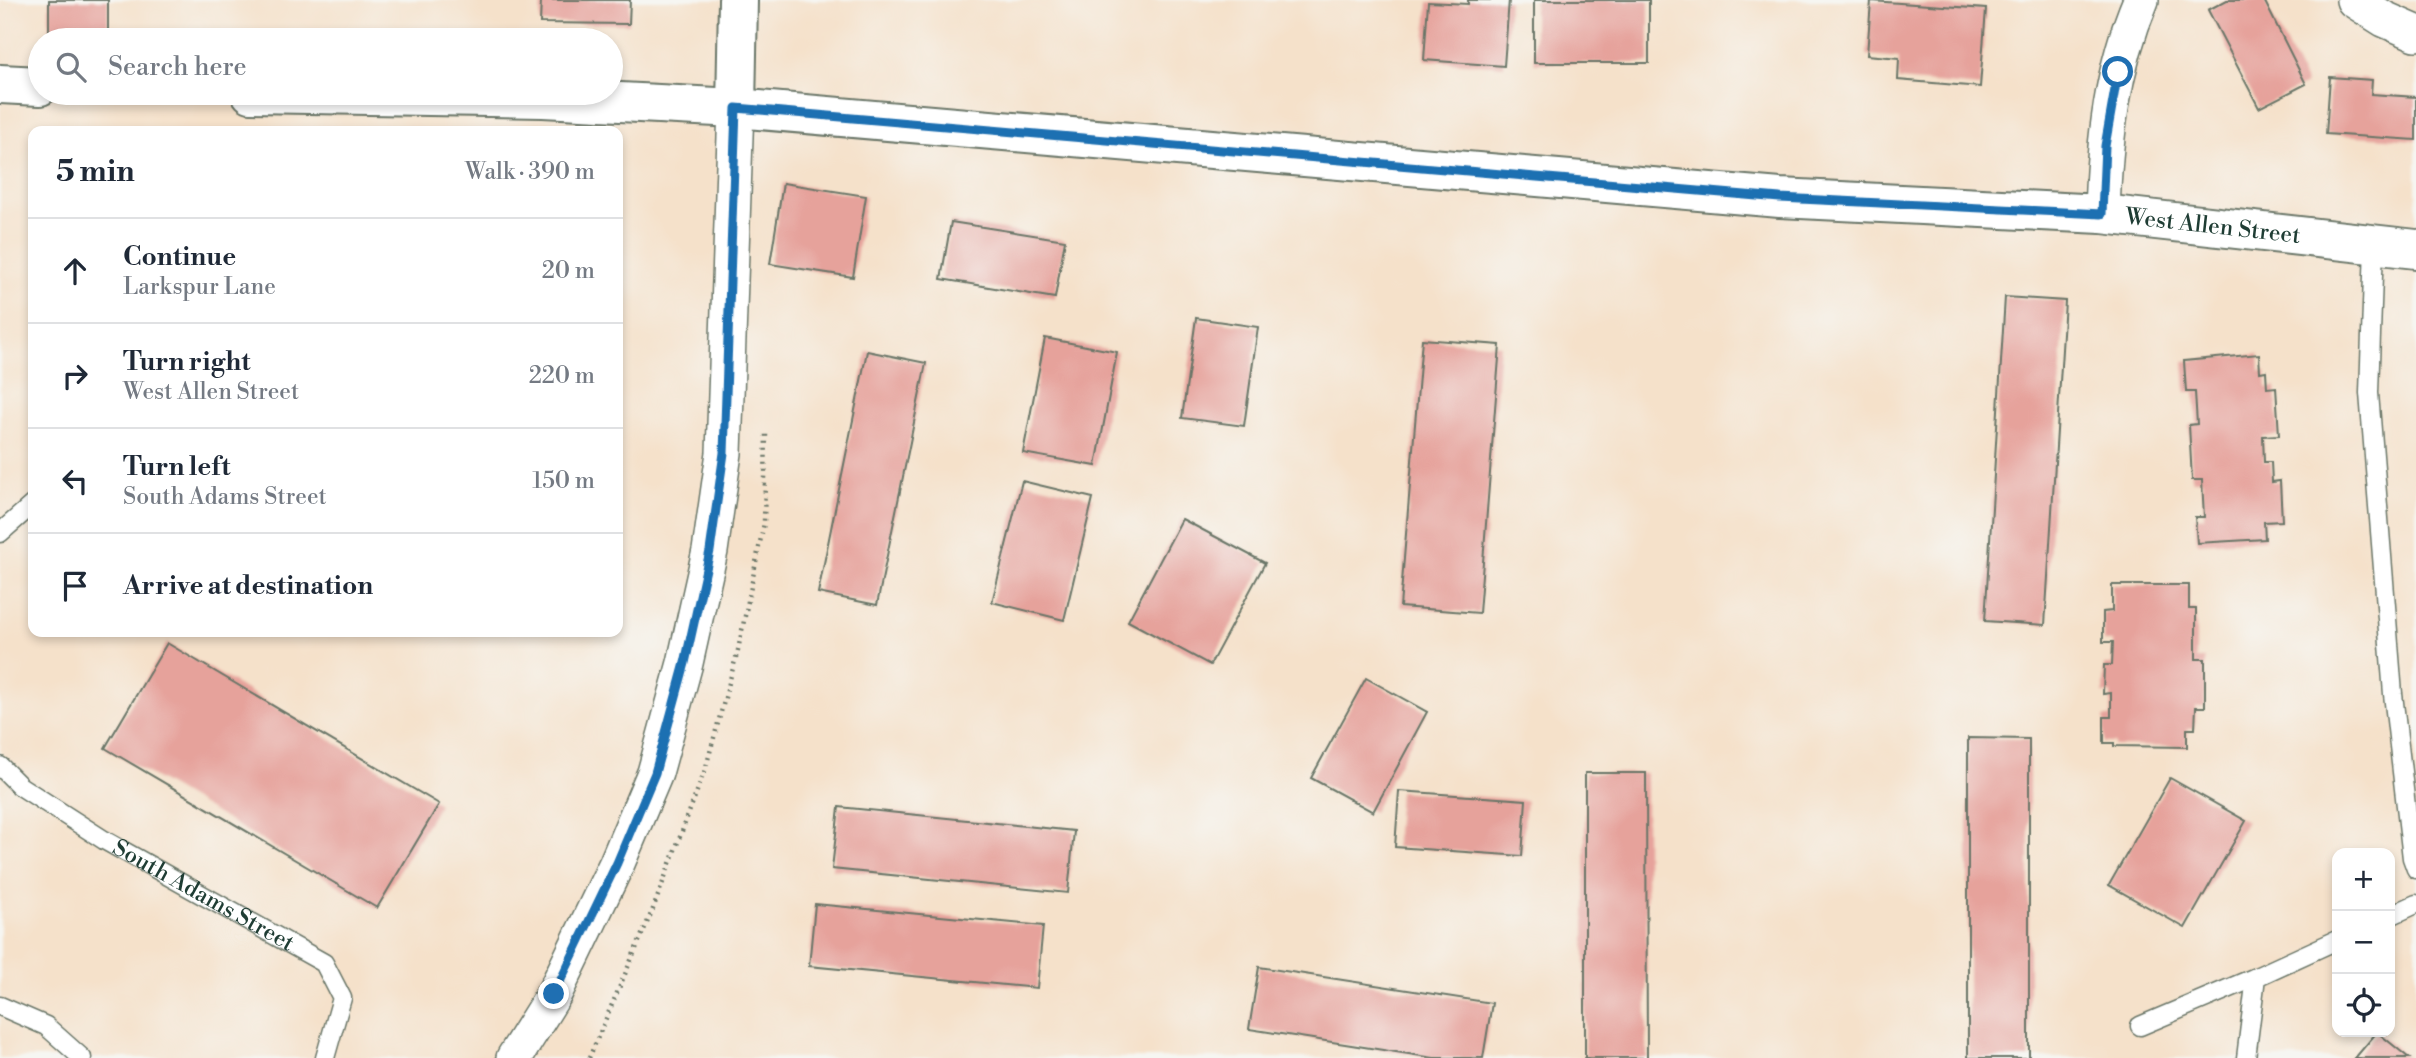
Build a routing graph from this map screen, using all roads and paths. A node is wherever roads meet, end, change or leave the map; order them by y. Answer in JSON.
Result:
{"nodes":[{"id":1,"x":738,"y":0,"type":"edge"},
{"id":2,"x":2141,"y":0,"type":"edge"},
{"id":3,"x":2354,"y":0,"type":"edge"},
{"id":4,"x":2416,"y":33,"type":"edge"},
{"id":5,"x":0,"y":84,"type":"edge"},
{"id":6,"x":28,"y":85,"type":"edge"},
{"id":7,"x":623,"y":102,"type":"edge"},
{"id":8,"x":736,"y":108,"type":"junction"},
{"id":9,"x":2102,"y":214,"type":"junction"},
{"id":10,"x":2374,"y":246,"type":"junction"},
{"id":11,"x":2416,"y":249,"type":"edge"},
{"id":12,"x":28,"y":508,"type":"edge"},
{"id":13,"x":0,"y":533,"type":"edge"},
{"id":14,"x":0,"y":766,"type":"edge"},
{"id":15,"x":2416,"y":869,"type":"edge"},
{"id":16,"x":2416,"y":904,"type":"edge"},
{"id":17,"x":2395,"y":914,"type":"edge"},
{"id":18,"x":2332,"y":942,"type":"edge"},
{"id":19,"x":2256,"y":977,"type":"junction"},
{"id":20,"x":0,"y":1006,"type":"edge"},
{"id":21,"x":2140,"y":1026,"type":"dead end"},
{"id":22,"x":82,"y":1058,"type":"edge"},
{"id":23,"x":326,"y":1058,"type":"edge"},
{"id":24,"x":514,"y":1058,"type":"edge"},
{"id":25,"x":2246,"y":1058,"type":"edge"}],
"edges":[{"from":1,"to":8,"type":"street"},
{"from":2,"to":9,"type":"street"},
{"from":3,"to":4,"type":"street"},
{"from":5,"to":6,"type":"street"},
{"from":7,"to":8,"type":"street","name":"West Allen Street"},
{"from":8,"to":9,"type":"street","name":"West Allen Street"},
{"from":8,"to":24,"type":"street"},
{"from":9,"to":10,"type":"street","name":"West Allen Street"},
{"from":10,"to":11,"type":"street","name":"West Allen Street"},
{"from":10,"to":15,"type":"lane"},
{"from":12,"to":13,"type":"lane"},
{"from":14,"to":23,"type":"lane","name":"South Adams Street"},
{"from":16,"to":17,"type":"lane"},
{"from":18,"to":19,"type":"lane"},
{"from":19,"to":21,"type":"lane"},
{"from":19,"to":25,"type":"lane"},
{"from":20,"to":22,"type":"lane"}]}
